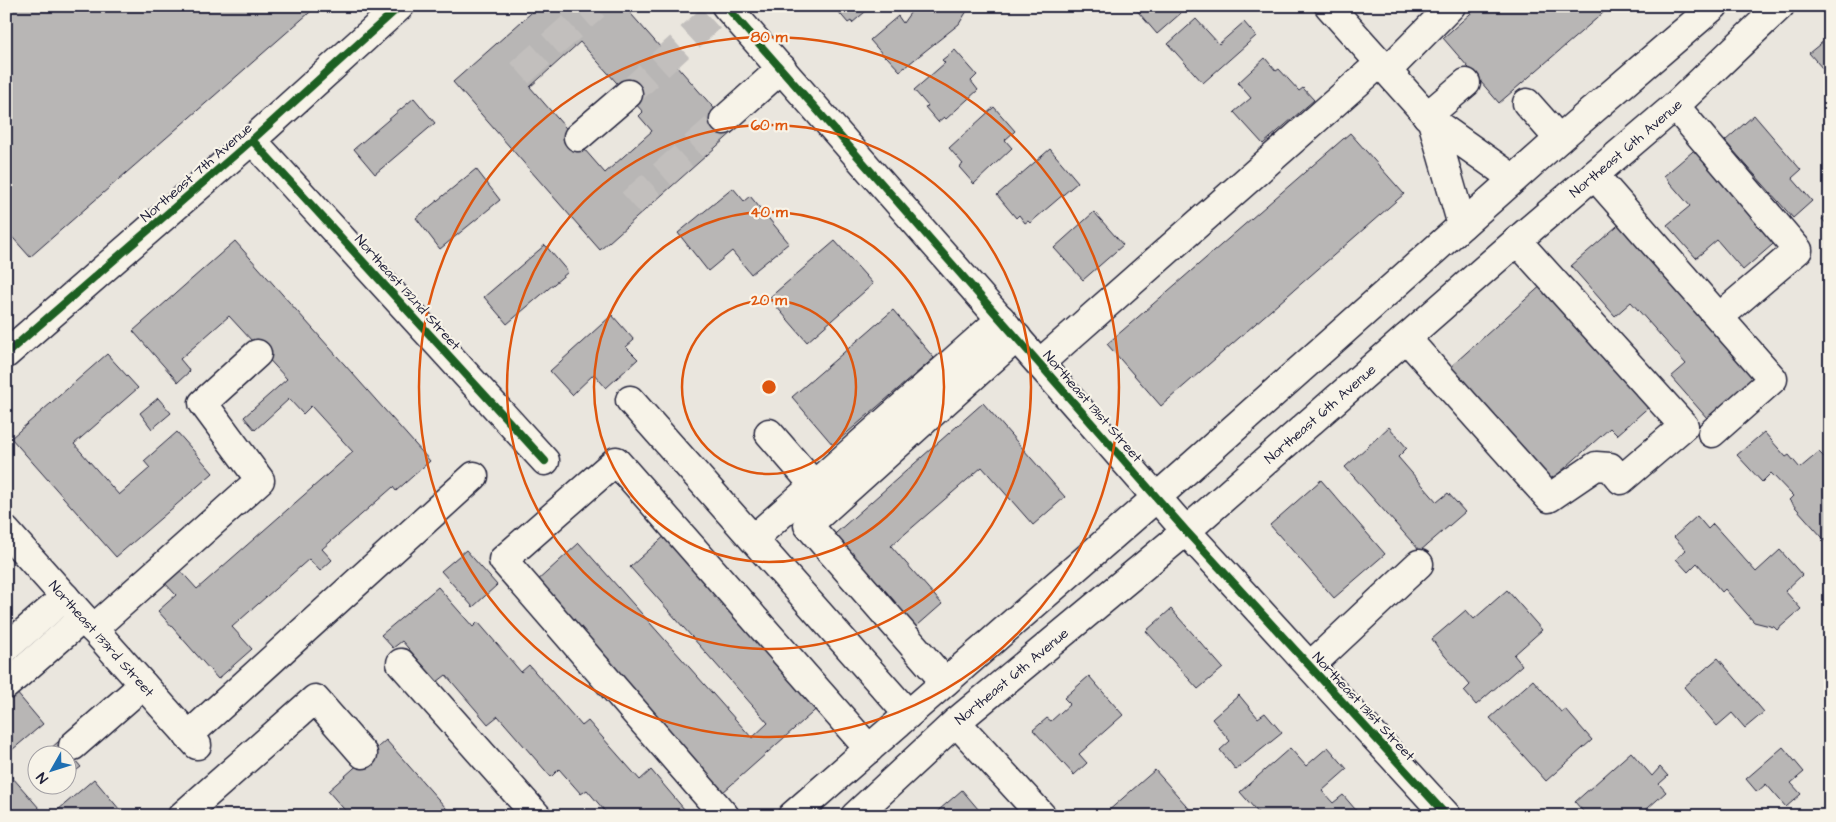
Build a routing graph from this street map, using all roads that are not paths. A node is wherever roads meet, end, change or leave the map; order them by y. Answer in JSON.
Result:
{"nodes":[{"id":1,"x":400,"y":6,"type":"edge"},
{"id":2,"x":726,"y":6,"type":"edge"},
{"id":3,"x":1329,"y":6,"type":"edge"},
{"id":4,"x":1451,"y":6,"type":"edge"},
{"id":5,"x":1714,"y":6,"type":"edge"},
{"id":6,"x":1777,"y":8,"type":"edge"},
{"id":7,"x":1384,"y":67,"type":"junction"},
{"id":8,"x":782,"y":68,"type":"junction"},
{"id":9,"x":1466,"y":83,"type":"dead end"},
{"id":10,"x":628,"y":94,"type":"tunnel mouth"},
{"id":11,"x":1527,"y":103,"type":"dead end"},
{"id":12,"x":1675,"y":106,"type":"junction"},
{"id":13,"x":1430,"y":118,"type":"junction"},
{"id":14,"x":724,"y":120,"type":"tunnel mouth"},
{"id":15,"x":578,"y":137,"type":"dead end"},
{"id":16,"x":1559,"y":139,"type":"junction"},
{"id":17,"x":252,"y":140,"type":"junction"},
{"id":18,"x":1594,"y":175,"type":"junction"},
{"id":19,"x":1514,"y":179,"type":"junction"},
{"id":20,"x":1462,"y":225,"type":"junction"},
{"id":21,"x":1517,"y":241,"type":"junction"},
{"id":22,"x":1731,"y":307,"type":"dead end"},
{"id":23,"x":1009,"y":328,"type":"junction"},
{"id":24,"x":1406,"y":338,"type":"junction"},
{"id":25,"x":10,"y":342,"type":"edge"},
{"id":26,"x":257,"y":354,"type":"dead end"},
{"id":27,"x":1040,"y":363,"type":"junction"},
{"id":28,"x":630,"y":400,"type":"dead end"},
{"id":29,"x":769,"y":433,"type":"dead end"},
{"id":30,"x":1712,"y":433,"type":"dead end"},
{"id":31,"x":545,"y":461,"type":"dead end"},
{"id":32,"x":474,"y":476,"type":"dead end"},
{"id":33,"x":814,"y":485,"type":"junction"},
{"id":34,"x":1157,"y":497,"type":"junction"},
{"id":35,"x":6,"y":531,"type":"edge"},
{"id":36,"x":1186,"y":531,"type":"junction"},
{"id":37,"x":752,"y":539,"type":"junction"},
{"id":38,"x":1419,"y":564,"type":"dead end"},
{"id":39,"x":65,"y":597,"type":"junction"},
{"id":40,"x":88,"y":623,"type":"junction"},
{"id":41,"x":6,"y":648,"type":"edge"},
{"id":42,"x":401,"y":663,"type":"dead end"},
{"id":43,"x":1310,"y":666,"type":"junction"},
{"id":44,"x":945,"y":682,"type":"junction"},
{"id":45,"x":6,"y":685,"type":"edge"},
{"id":46,"x":143,"y":686,"type":"junction"},
{"id":47,"x":908,"y":714,"type":"junction"},
{"id":48,"x":956,"y":722,"type":"junction"},
{"id":49,"x":75,"y":744,"type":"edge"},
{"id":50,"x":869,"y":749,"type":"junction"},
{"id":51,"x":363,"y":754,"type":"dead end"},
{"id":52,"x":182,"y":816,"type":"edge"},
{"id":53,"x":537,"y":816,"type":"edge"},
{"id":54,"x":725,"y":816,"type":"edge"},
{"id":55,"x":792,"y":816,"type":"edge"},
{"id":56,"x":855,"y":816,"type":"edge"},
{"id":57,"x":1042,"y":816,"type":"edge"},
{"id":58,"x":1448,"y":816,"type":"edge"}],
"edges":[{"from":1,"to":17,"type":"street","name":"Northeast 7th Avenue"},
{"from":2,"to":8,"type":"street","name":"Northeast 131st Street"},
{"from":3,"to":7,"type":"street"},
{"from":4,"to":7,"type":"street"},
{"from":5,"to":16,"type":"street"},
{"from":6,"to":12,"type":"street","name":"Northeast 6th Avenue"},
{"from":7,"to":13,"type":"street"},
{"from":7,"to":27,"type":"street"},
{"from":8,"to":14,"type":"street"},
{"from":8,"to":23,"type":"street","name":"Northeast 131st Street"},
{"from":9,"to":13,"type":"street"},
{"from":10,"to":15,"type":"street"},
{"from":11,"to":16,"type":"street"},
{"from":12,"to":18,"type":"street","name":"Northeast 6th Avenue"},
{"from":12,"to":22,"type":"street"},
{"from":13,"to":19,"type":"street"},
{"from":13,"to":20,"type":"street"},
{"from":16,"to":19,"type":"street"},
{"from":17,"to":25,"type":"street","name":"Northeast 7th Avenue"},
{"from":17,"to":31,"type":"street","name":"Northeast 132nd Street"},
{"from":18,"to":21,"type":"street","name":"Northeast 6th Avenue"},
{"from":18,"to":30,"type":"street"},
{"from":19,"to":20,"type":"street"},
{"from":20,"to":34,"type":"street"},
{"from":21,"to":24,"type":"street","name":"Northeast 6th Avenue"},
{"from":21,"to":24,"type":"street"},
{"from":23,"to":27,"type":"street","name":"Northeast 131st Street"},
{"from":23,"to":33,"type":"street"},
{"from":23,"to":44,"type":"street"},
{"from":24,"to":36,"type":"street","name":"Northeast 6th Avenue"},
{"from":26,"to":40,"type":"street"},
{"from":27,"to":34,"type":"street","name":"Northeast 131st Street"},
{"from":28,"to":37,"type":"street"},
{"from":29,"to":33,"type":"street"},
{"from":32,"to":46,"type":"street","name":"Northeast 133rd Street"},
{"from":33,"to":37,"type":"street"},
{"from":34,"to":36,"type":"street","name":"Northeast 131st Street"},
{"from":34,"to":44,"type":"street"},
{"from":35,"to":39,"type":"street","name":"Northeast 133rd Street"},
{"from":36,"to":43,"type":"street","name":"Northeast 131st Street"},
{"from":36,"to":48,"type":"street","name":"Northeast 6th Avenue"},
{"from":37,"to":47,"type":"street"},
{"from":38,"to":43,"type":"street"},
{"from":39,"to":40,"type":"street","name":"Northeast 133rd Street"},
{"from":39,"to":41,"type":"street"},
{"from":40,"to":45,"type":"street"},
{"from":40,"to":46,"type":"street","name":"Northeast 133rd Street"},
{"from":42,"to":53,"type":"street"},
{"from":43,"to":58,"type":"street","name":"Northeast 131st Street"},
{"from":44,"to":47,"type":"street"},
{"from":46,"to":49,"type":"street"},
{"from":47,"to":50,"type":"street"},
{"from":48,"to":56,"type":"street","name":"Northeast 6th Avenue"},
{"from":48,"to":57,"type":"street"},
{"from":50,"to":54,"type":"street"},
{"from":50,"to":55,"type":"street"},
{"from":51,"to":52,"type":"street"}]}
